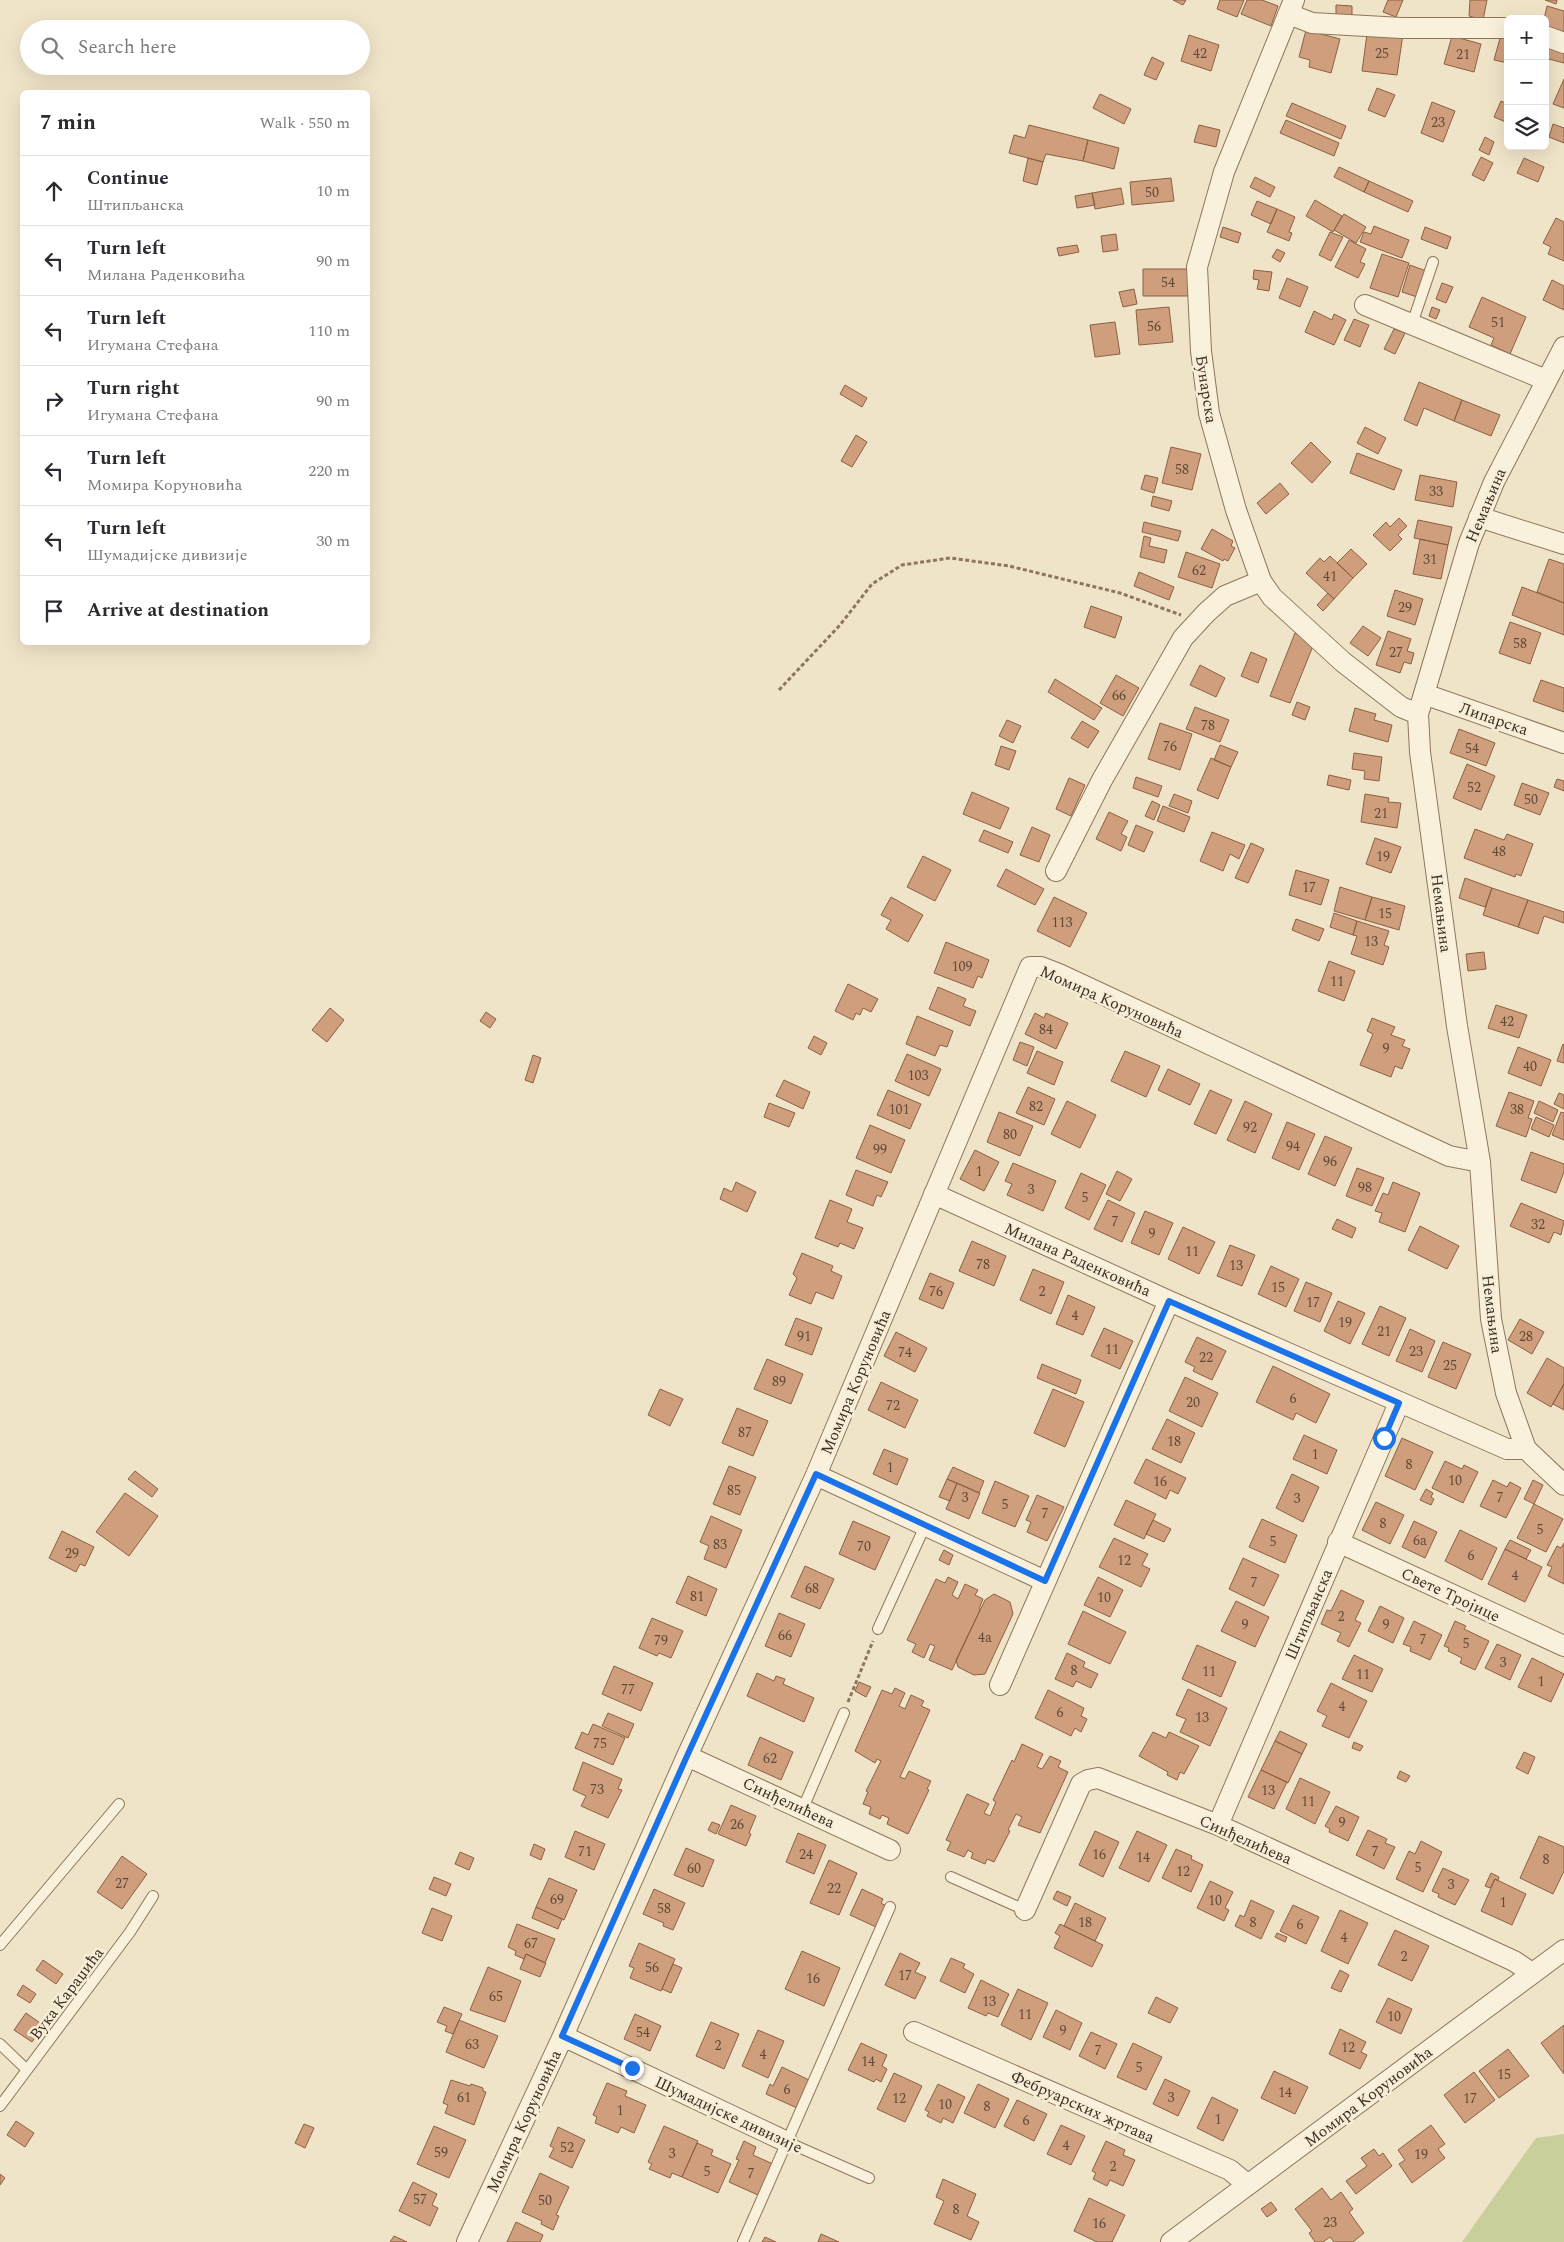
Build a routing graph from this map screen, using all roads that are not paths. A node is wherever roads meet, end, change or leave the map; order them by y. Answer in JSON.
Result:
{"nodes":[{"id":1,"x":1292,"y":7,"type":"edge"},
{"id":2,"x":1504,"y":28,"type":"edge"},
{"id":3,"x":1549,"y":37,"type":"edge"},
{"id":4,"x":1564,"y":43,"type":"edge"},
{"id":5,"x":1433,"y":262,"type":"dead end"},
{"id":6,"x":1365,"y":305,"type":"dead end"},
{"id":7,"x":1412,"y":324,"type":"junction"},
{"id":8,"x":1564,"y":346,"type":"edge"},
{"id":9,"x":1546,"y":380,"type":"junction"},
{"id":10,"x":1479,"y":517,"type":"junction"},
{"id":11,"x":1564,"y":544,"type":"edge"},
{"id":12,"x":1261,"y":581,"type":"junction"},
{"id":13,"x":1424,"y":694,"type":"junction"},
{"id":14,"x":1418,"y":714,"type":"junction"},
{"id":15,"x":1564,"y":743,"type":"edge"},
{"id":16,"x":1056,"y":871,"type":"dead end"},
{"id":17,"x":1480,"y":1162,"type":"junction"},
{"id":18,"x":934,"y":1194,"type":"junction"},
{"id":19,"x":1169,"y":1301,"type":"junction"},
{"id":20,"x":1399,"y":1403,"type":"junction"},
{"id":21,"x":1526,"y":1449,"type":"junction"},
{"id":22,"x":816,"y":1474,"type":"junction"},
{"id":23,"x":1564,"y":1485,"type":"edge"},
{"id":24,"x":925,"y":1526,"type":"junction"},
{"id":25,"x":1338,"y":1542,"type":"junction"},
{"id":26,"x":1045,"y":1581,"type":"junction"},
{"id":27,"x":878,"y":1629,"type":"road end"},
{"id":28,"x":1564,"y":1646,"type":"edge"},
{"id":29,"x":1000,"y":1686,"type":"dead end"},
{"id":30,"x":844,"y":1713,"type":"road end"},
{"id":31,"x":687,"y":1756,"type":"junction"},
{"id":32,"x":119,"y":1804,"type":"dead end"},
{"id":33,"x":803,"y":1808,"type":"junction"},
{"id":34,"x":1218,"y":1826,"type":"junction"},
{"id":35,"x":890,"y":1850,"type":"dead end"},
{"id":36,"x":951,"y":1877,"type":"dead end"},
{"id":37,"x":153,"y":1896,"type":"dead end"},
{"id":38,"x":890,"y":1907,"type":"dead end"},
{"id":39,"x":1026,"y":1910,"type":"joint"},
{"id":40,"x":0,"y":1945,"type":"edge"},
{"id":41,"x":1564,"y":1950,"type":"edge"},
{"id":42,"x":1532,"y":1973,"type":"junction"},
{"id":43,"x":914,"y":2032,"type":"dead end"},
{"id":44,"x":562,"y":2036,"type":"junction"},
{"id":45,"x":0,"y":2044,"type":"edge"},
{"id":46,"x":26,"y":2069,"type":"junction"},
{"id":47,"x":0,"y":2106,"type":"edge"},
{"id":48,"x":787,"y":2142,"type":"junction"},
{"id":49,"x":869,"y":2178,"type":"dead end"},
{"id":50,"x":1248,"y":2185,"type":"junction"},
{"id":51,"x":467,"y":2242,"type":"edge"},
{"id":52,"x":743,"y":2242,"type":"edge"},
{"id":53,"x":1171,"y":2242,"type":"edge"}],
"edges":[{"from":1,"to":2,"type":"street"},
{"from":1,"to":12,"type":"street","name":"Бунарска"},
{"from":3,"to":4,"type":"street"},
{"from":5,"to":7,"type":"lane"},
{"from":6,"to":7,"type":"street"},
{"from":7,"to":9,"type":"street"},
{"from":8,"to":9,"type":"street","name":"Немањина"},
{"from":9,"to":10,"type":"street","name":"Немањина"},
{"from":10,"to":11,"type":"street"},
{"from":10,"to":13,"type":"street","name":"Немањина"},
{"from":12,"to":14,"type":"street","name":"Бунарска"},
{"from":12,"to":16,"type":"street"},
{"from":13,"to":14,"type":"street","name":"Немањина"},
{"from":13,"to":15,"type":"street","name":"Липарска"},
{"from":14,"to":17,"type":"street","name":"Немањина"},
{"from":17,"to":18,"type":"street","name":"Момира Коруновића"},
{"from":17,"to":21,"type":"street","name":"Немањина"},
{"from":18,"to":19,"type":"street","name":"Милана Раденковића"},
{"from":18,"to":22,"type":"street","name":"Момира Коруновића"},
{"from":19,"to":20,"type":"street","name":"Милана Раденковића"},
{"from":19,"to":26,"type":"street"},
{"from":20,"to":21,"type":"street","name":"Милана Раденковића"},
{"from":20,"to":25,"type":"street","name":"Штипљанска"},
{"from":21,"to":23,"type":"street","name":"Немањина"},
{"from":22,"to":24,"type":"street"},
{"from":22,"to":31,"type":"street","name":"Момира Коруновића"},
{"from":24,"to":26,"type":"street"},
{"from":24,"to":27,"type":"lane"},
{"from":25,"to":28,"type":"street","name":"Свете Тројице"},
{"from":25,"to":34,"type":"street","name":"Штипљанска"},
{"from":26,"to":29,"type":"street"},
{"from":30,"to":33,"type":"lane"},
{"from":31,"to":33,"type":"street","name":"Синђелићева"},
{"from":31,"to":44,"type":"street","name":"Момира Коруновића"},
{"from":32,"to":40,"type":"lane"},
{"from":33,"to":35,"type":"street","name":"Синђелићева"},
{"from":34,"to":39,"type":"street","name":"Синђелићева"},
{"from":34,"to":42,"type":"street","name":"Синђелићева"},
{"from":36,"to":39,"type":"lane"},
{"from":37,"to":46,"type":"lane","name":"Вука Караџића"},
{"from":38,"to":48,"type":"lane"},
{"from":41,"to":42,"type":"street","name":"Момира Коруновића"},
{"from":42,"to":50,"type":"street","name":"Момира Коруновића"},
{"from":43,"to":50,"type":"street","name":"Фебруарских жртава"},
{"from":44,"to":48,"type":"street","name":"Шумадијске дивизије"},
{"from":44,"to":51,"type":"street","name":"Момира Коруновића"},
{"from":45,"to":46,"type":"lane"},
{"from":46,"to":47,"type":"lane","name":"Вука Караџића"},
{"from":48,"to":49,"type":"lane","name":"Шумадијске дивизије"},
{"from":48,"to":52,"type":"lane"},
{"from":50,"to":53,"type":"street","name":"Момира Коруновића"}]}
